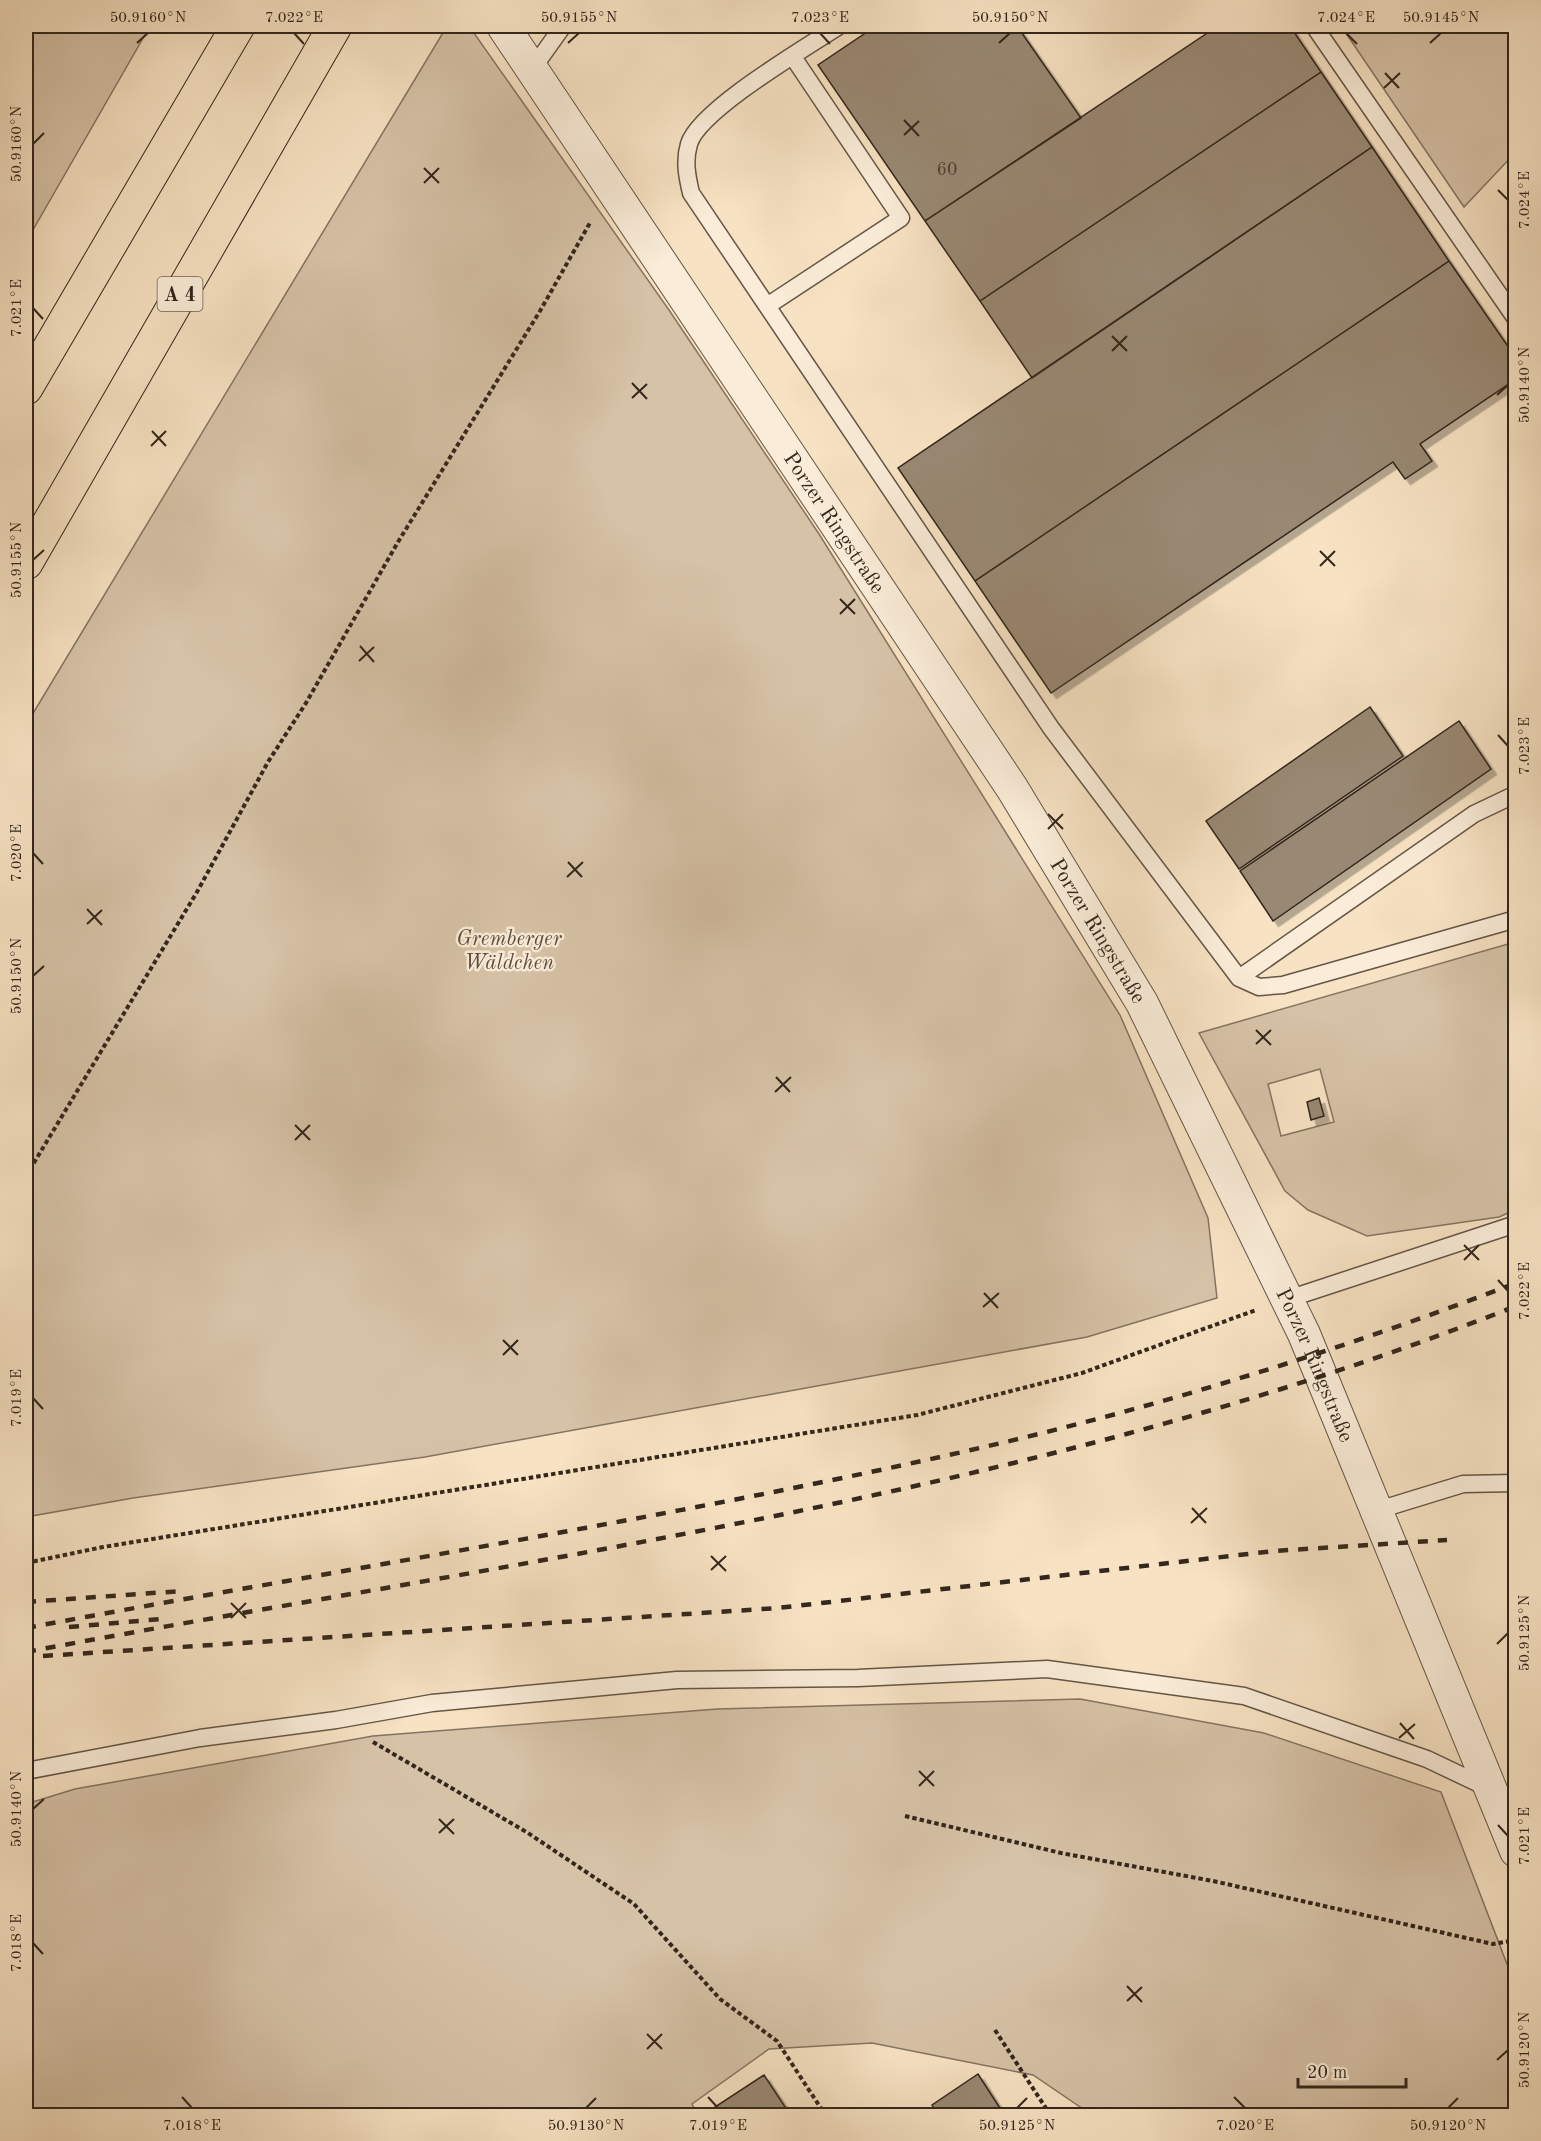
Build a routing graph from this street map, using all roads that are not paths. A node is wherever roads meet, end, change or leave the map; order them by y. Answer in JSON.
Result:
{"nodes":[{"id":1,"x":238,"y":26,"type":"edge"},
{"id":2,"x":335,"y":26,"type":"edge"},
{"id":3,"x":563,"y":26,"type":"edge"},
{"id":4,"x":840,"y":26,"type":"edge"},
{"id":5,"x":1314,"y":26,"type":"edge"},
{"id":6,"x":517,"y":46,"type":"edge"},
{"id":7,"x":793,"y":57,"type":"junction"},
{"id":8,"x":767,"y":306,"type":"junction"},
{"id":9,"x":1515,"y":319,"type":"edge"},
{"id":10,"x":26,"y":388,"type":"edge"},
{"id":11,"x":26,"y":563,"type":"edge"},
{"id":12,"x":1515,"y":794,"type":"edge"},
{"id":13,"x":1515,"y":919,"type":"edge"},
{"id":14,"x":1239,"y":978,"type":"junction"},
{"id":15,"x":1515,"y":1224,"type":"edge"},
{"id":16,"x":1288,"y":1299,"type":"junction"},
{"id":17,"x":1515,"y":1483,"type":"edge"},
{"id":18,"x":1375,"y":1511,"type":"junction"},
{"id":19,"x":26,"y":1771,"type":"edge"},
{"id":20,"x":1489,"y":1788,"type":"junction"},
{"id":21,"x":1515,"y":1851,"type":"edge"}],
"edges":[{"from":1,"to":10,"type":"highway"},
{"from":2,"to":11,"type":"highway","number":"A 4"},
{"from":3,"to":6,"type":"lane"},
{"from":4,"to":7,"type":"lane"},
{"from":5,"to":9,"type":"lane"},
{"from":6,"to":16,"type":"street","name":"Porzer Ringstraße"},
{"from":7,"to":8,"type":"lane"},
{"from":7,"to":8,"type":"lane"},
{"from":8,"to":14,"type":"lane"},
{"from":12,"to":14,"type":"lane"},
{"from":13,"to":14,"type":"lane"},
{"from":15,"to":16,"type":"lane"},
{"from":16,"to":18,"type":"street","name":"Porzer Ringstraße"},
{"from":17,"to":18,"type":"lane"},
{"from":18,"to":20,"type":"street","name":"Porzer Ringstraße"},
{"from":19,"to":20,"type":"lane"},
{"from":20,"to":21,"type":"street","name":"Porzer Ringstraße"}]}
